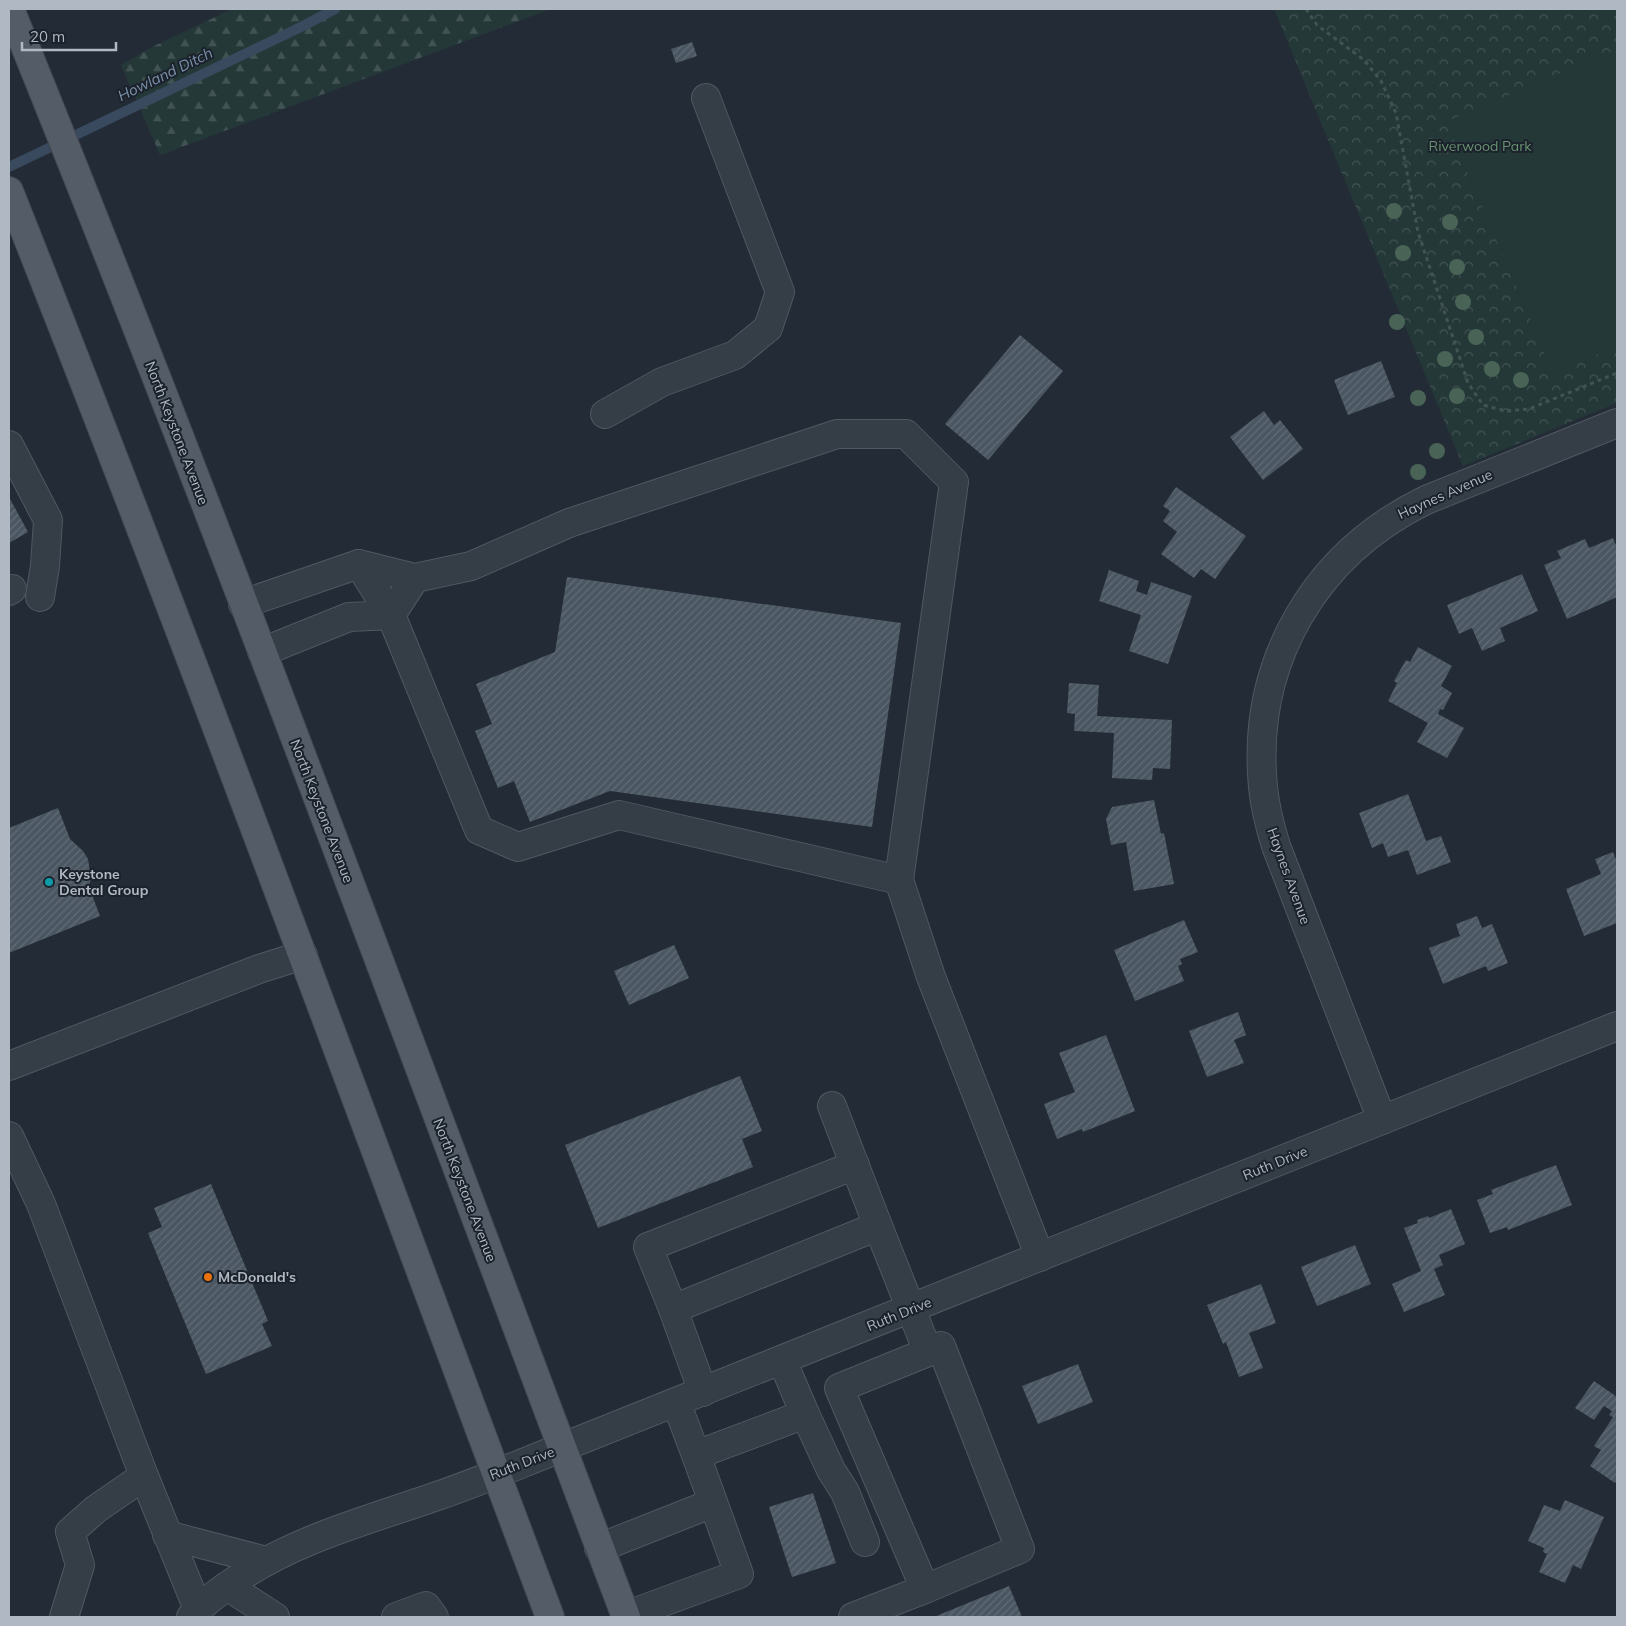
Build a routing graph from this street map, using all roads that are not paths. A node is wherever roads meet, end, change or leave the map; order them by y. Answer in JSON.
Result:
{"nodes":[{"id":1,"x":10,"y":9,"type":"edge"},
{"id":2,"x":706,"y":98,"type":"dead end"},
{"id":3,"x":9,"y":191,"type":"edge"},
{"id":4,"x":604,"y":414,"type":"dead end"},
{"id":5,"x":1617,"y":424,"type":"edge"},
{"id":6,"x":9,"y":445,"type":"edge"},
{"id":7,"x":359,"y":564,"type":"junction"},
{"id":8,"x":415,"y":578,"type":"junction"},
{"id":9,"x":40,"y":597,"type":"dead end"},
{"id":10,"x":243,"y":604,"type":"junction"},
{"id":11,"x":392,"y":615,"type":"junction"},
{"id":12,"x":262,"y":652,"type":"junction"},
{"id":13,"x":899,"y":880,"type":"junction"},
{"id":14,"x":303,"y":955,"type":"junction"},
{"id":15,"x":1617,"y":1026,"type":"edge"},
{"id":16,"x":9,"y":1066,"type":"edge"},
{"id":17,"x":832,"y":1106,"type":"dead end"},
{"id":18,"x":1382,"y":1120,"type":"junction"},
{"id":19,"x":9,"y":1136,"type":"edge"},
{"id":20,"x":854,"y":1166,"type":"junction"},
{"id":21,"x":878,"y":1226,"type":"junction"},
{"id":22,"x":1040,"y":1257,"type":"junction"},
{"id":23,"x":673,"y":1308,"type":"junction"},
{"id":24,"x":911,"y":1309,"type":"junction"},
{"id":25,"x":928,"y":1352,"type":"junction"},
{"id":26,"x":782,"y":1360,"type":"junction"},
{"id":27,"x":703,"y":1392,"type":"junction"},
{"id":28,"x":676,"y":1402,"type":"junction"},
{"id":29,"x":805,"y":1414,"type":"junction"},
{"id":30,"x":562,"y":1447,"type":"junction"},
{"id":31,"x":696,"y":1455,"type":"junction"},
{"id":32,"x":496,"y":1473,"type":"junction"},
{"id":33,"x":144,"y":1476,"type":"junction"},
{"id":34,"x":713,"y":1503,"type":"junction"},
{"id":35,"x":167,"y":1535,"type":"junction"},
{"id":36,"x":865,"y":1542,"type":"dead end"},
{"id":37,"x":600,"y":1548,"type":"junction"},
{"id":38,"x":266,"y":1561,"type":"junction"},
{"id":39,"x":227,"y":1586,"type":"junction"},
{"id":40,"x":925,"y":1589,"type":"junction"},
{"id":41,"x":195,"y":1613,"type":"edge"},
{"id":42,"x":64,"y":1617,"type":"edge"},
{"id":43,"x":276,"y":1617,"type":"edge"},
{"id":44,"x":396,"y":1617,"type":"edge"},
{"id":45,"x":434,"y":1617,"type":"edge"},
{"id":46,"x":550,"y":1617,"type":"edge"},
{"id":47,"x":626,"y":1617,"type":"edge"},
{"id":48,"x":853,"y":1617,"type":"edge"}],
"edges":[{"from":1,"to":10,"type":"main road","name":"North Keystone Avenue"},
{"from":2,"to":4,"type":"street"},
{"from":3,"to":14,"type":"main road"},
{"from":5,"to":18,"type":"street","name":"Haynes Avenue"},
{"from":6,"to":9,"type":"street"},
{"from":7,"to":8,"type":"street"},
{"from":7,"to":10,"type":"street"},
{"from":7,"to":11,"type":"street"},
{"from":8,"to":11,"type":"street"},
{"from":8,"to":13,"type":"street"},
{"from":10,"to":12,"type":"main road","name":"North Keystone Avenue"},
{"from":11,"to":12,"type":"street"},
{"from":11,"to":13,"type":"street"},
{"from":12,"to":30,"type":"main road","name":"North Keystone Avenue"},
{"from":13,"to":22,"type":"street"},
{"from":14,"to":16,"type":"street"},
{"from":14,"to":32,"type":"main road"},
{"from":15,"to":18,"type":"street","name":"Ruth Drive"},
{"from":17,"to":20,"type":"street"},
{"from":18,"to":22,"type":"street","name":"Ruth Drive"},
{"from":19,"to":33,"type":"street"},
{"from":20,"to":21,"type":"street"},
{"from":20,"to":23,"type":"street"},
{"from":21,"to":23,"type":"street"},
{"from":21,"to":24,"type":"street"},
{"from":22,"to":24,"type":"street","name":"Ruth Drive"},
{"from":23,"to":27,"type":"street"},
{"from":24,"to":25,"type":"street"},
{"from":24,"to":26,"type":"street","name":"Ruth Drive"},
{"from":25,"to":40,"type":"street"},
{"from":25,"to":40,"type":"street"},
{"from":26,"to":27,"type":"street","name":"Ruth Drive"},
{"from":26,"to":29,"type":"street"},
{"from":27,"to":28,"type":"street","name":"Ruth Drive"},
{"from":28,"to":30,"type":"street","name":"Ruth Drive"},
{"from":28,"to":31,"type":"street"},
{"from":29,"to":31,"type":"street"},
{"from":29,"to":36,"type":"street"},
{"from":30,"to":32,"type":"street","name":"Ruth Drive"},
{"from":30,"to":37,"type":"main road","name":"North Keystone Avenue"},
{"from":31,"to":34,"type":"street"},
{"from":32,"to":38,"type":"street","name":"Ruth Drive"},
{"from":32,"to":46,"type":"main road"},
{"from":33,"to":35,"type":"street"},
{"from":33,"to":42,"type":"street"},
{"from":34,"to":37,"type":"street"},
{"from":34,"to":47,"type":"street"},
{"from":35,"to":38,"type":"street"},
{"from":35,"to":41,"type":"street"},
{"from":37,"to":47,"type":"main road","name":"North Keystone Avenue"},
{"from":38,"to":39,"type":"street","name":"Ruth Drive"},
{"from":39,"to":41,"type":"street","name":"Ruth Drive"},
{"from":39,"to":43,"type":"street"},
{"from":40,"to":48,"type":"street"},
{"from":44,"to":45,"type":"street"}]}
